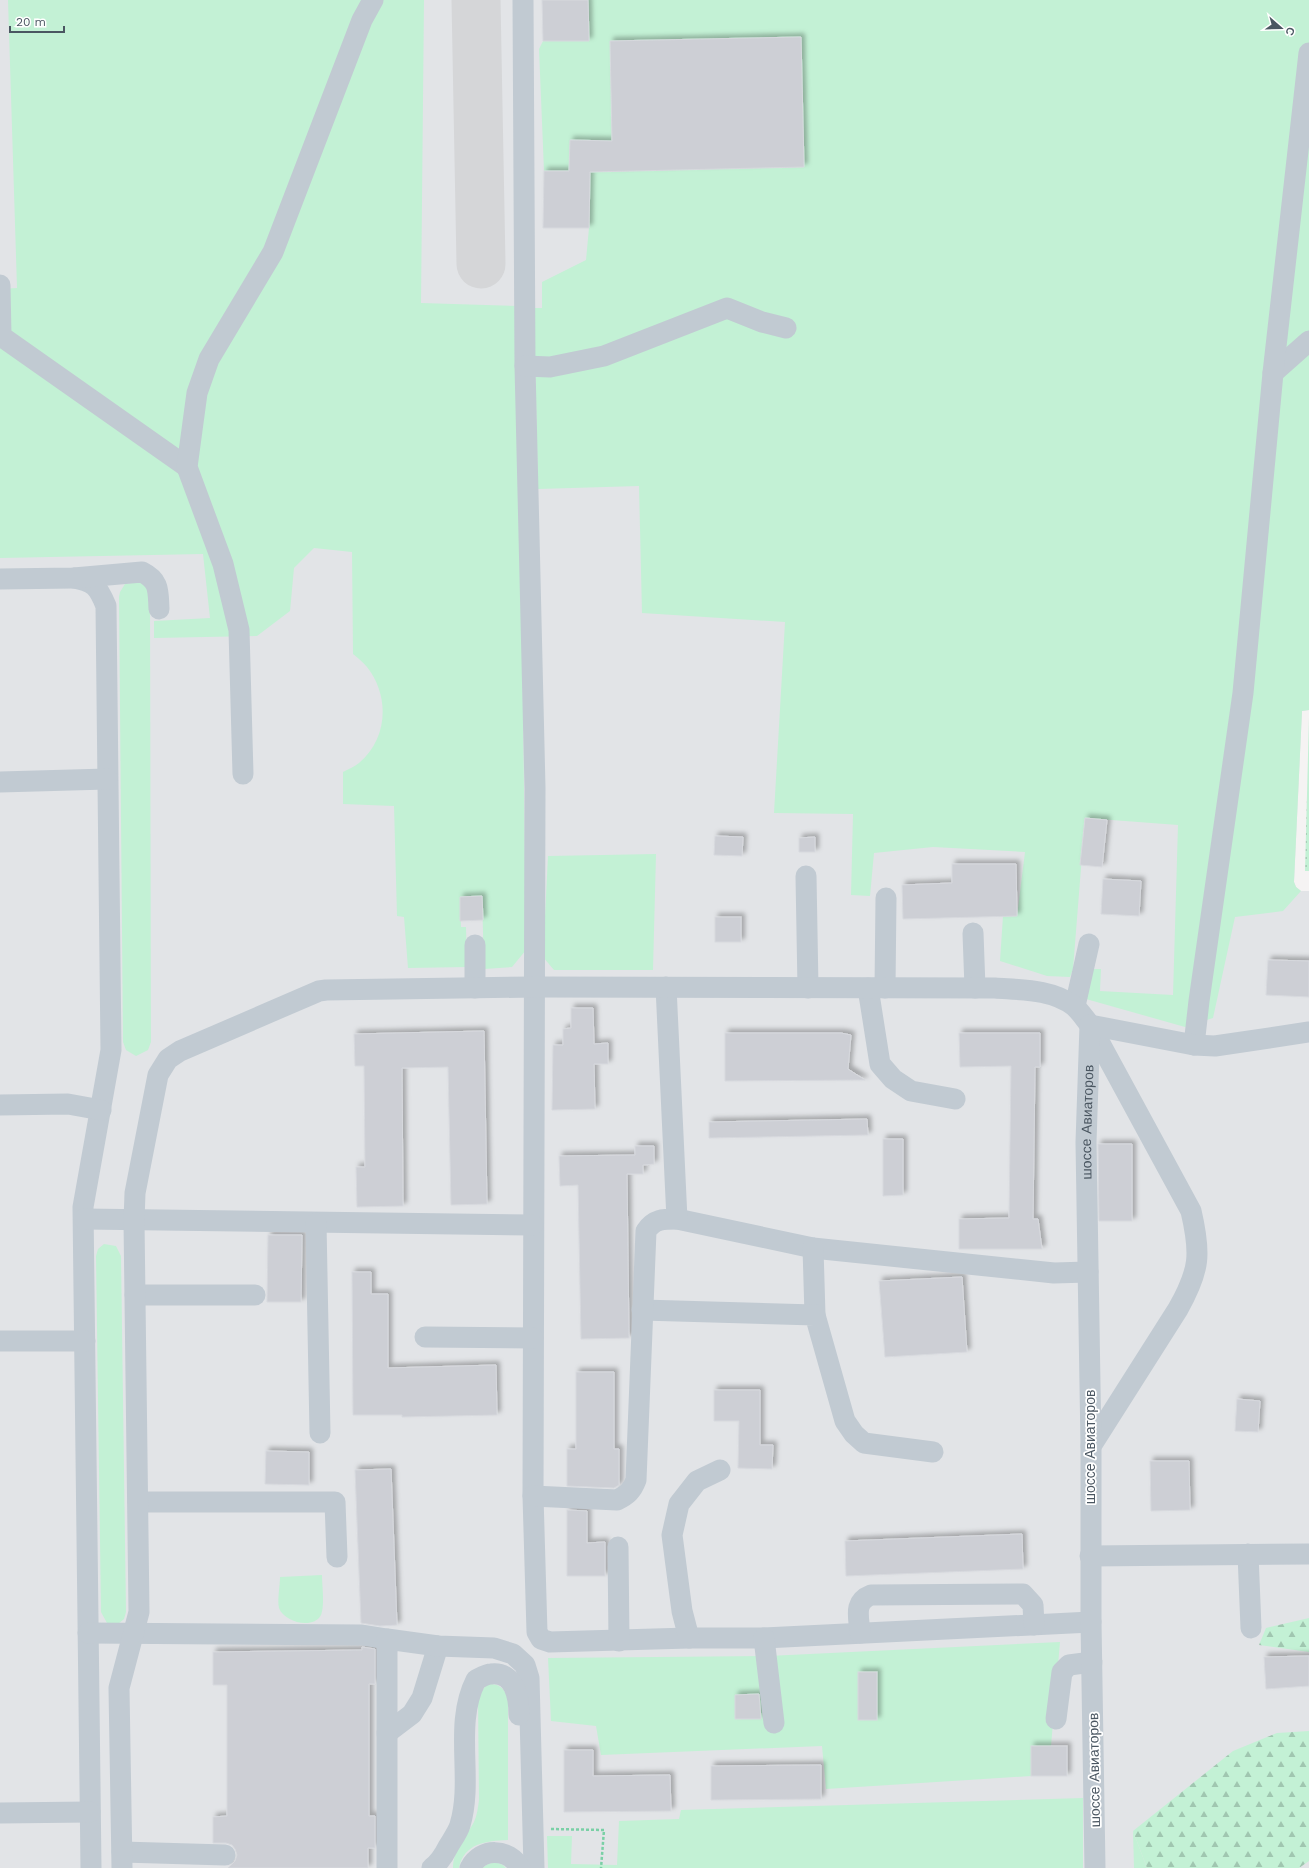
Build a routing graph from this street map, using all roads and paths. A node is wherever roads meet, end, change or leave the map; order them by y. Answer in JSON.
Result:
{"nodes":[{"id":1,"x":373,"y":0,"type":"edge"},
{"id":2,"x":523,"y":0,"type":"edge"},
{"id":3,"x":1309,"y":53,"type":"edge"},
{"id":4,"x":0,"y":285,"type":"edge"},
{"id":5,"x":786,"y":328,"type":"dead end"},
{"id":6,"x":1309,"y":341,"type":"edge"},
{"id":7,"x":525,"y":366,"type":"junction"},
{"id":8,"x":1273,"y":373,"type":"junction"},
{"id":9,"x":187,"y":467,"type":"junction"},
{"id":10,"x":74,"y":578,"type":"junction"},
{"id":11,"x":0,"y":579,"type":"edge"},
{"id":12,"x":159,"y":609,"type":"dead end"},
{"id":13,"x":243,"y":774,"type":"dead end"},
{"id":14,"x":107,"y":780,"type":"junction"},
{"id":15,"x":0,"y":782,"type":"edge"},
{"id":16,"x":806,"y":876,"type":"dead end"},
{"id":17,"x":886,"y":898,"type":"dead end"},
{"id":18,"x":973,"y":933,"type":"dead end"},
{"id":19,"x":1089,"y":944,"type":"dead end"},
{"id":20,"x":475,"y":945,"type":"dead end"},
{"id":21,"x":534,"y":987,"type":"junction"},
{"id":22,"x":666,"y":987,"type":"junction"},
{"id":23,"x":475,"y":988,"type":"junction"},
{"id":24,"x":808,"y":988,"type":"junction"},
{"id":25,"x":877,"y":988,"type":"junction"},
{"id":26,"x":975,"y":988,"type":"junction"},
{"id":27,"x":1075,"y":1006,"type":"junction"},
{"id":28,"x":1090,"y":1025,"type":"junction"},
{"id":29,"x":1309,"y":1032,"type":"edge"},
{"id":30,"x":1194,"y":1045,"type":"junction"},
{"id":31,"x":956,"y":1099,"type":"dead end"},
{"id":32,"x":0,"y":1105,"type":"edge"},
{"id":33,"x":100,"y":1110,"type":"junction"},
{"id":34,"x":84,"y":1219,"type":"junction"},
{"id":35,"x":677,"y":1219,"type":"junction"},
{"id":36,"x":134,"y":1221,"type":"junction"},
{"id":37,"x":316,"y":1224,"type":"junction"},
{"id":38,"x":533,"y":1225,"type":"junction"},
{"id":39,"x":813,"y":1248,"type":"junction"},
{"id":40,"x":1088,"y":1272,"type":"junction"},
{"id":41,"x":135,"y":1295,"type":"junction"},
{"id":42,"x":255,"y":1295,"type":"dead end"},
{"id":43,"x":642,"y":1310,"type":"junction"},
{"id":44,"x":816,"y":1315,"type":"junction"},
{"id":45,"x":425,"y":1337,"type":"dead end"},
{"id":46,"x":533,"y":1338,"type":"junction"},
{"id":47,"x":0,"y":1341,"type":"edge"},
{"id":48,"x":85,"y":1341,"type":"junction"},
{"id":49,"x":320,"y":1433,"type":"dead end"},
{"id":50,"x":1091,"y":1446,"type":"junction"},
{"id":51,"x":933,"y":1452,"type":"dead end"},
{"id":52,"x":720,"y":1470,"type":"dead end"},
{"id":53,"x":533,"y":1496,"type":"junction"},
{"id":54,"x":138,"y":1502,"type":"junction"},
{"id":55,"x":618,"y":1547,"type":"dead end"},
{"id":56,"x":1248,"y":1554,"type":"junction"},
{"id":57,"x":1309,"y":1554,"type":"edge"},
{"id":58,"x":1090,"y":1556,"type":"junction"},
{"id":59,"x":337,"y":1557,"type":"dead end"},
{"id":60,"x":1090,"y":1622,"type":"junction"},
{"id":61,"x":1034,"y":1625,"type":"junction"},
{"id":62,"x":1251,"y":1628,"type":"dead end"},
{"id":63,"x":134,"y":1633,"type":"junction"},
{"id":64,"x":860,"y":1633,"type":"junction"},
{"id":65,"x":88,"y":1634,"type":"junction"},
{"id":66,"x":689,"y":1638,"type":"junction"},
{"id":67,"x":764,"y":1638,"type":"junction"},
{"id":68,"x":387,"y":1639,"type":"junction"},
{"id":69,"x":619,"y":1641,"type":"junction"},
{"id":70,"x":438,"y":1646,"type":"junction"},
{"id":71,"x":1092,"y":1662,"type":"junction"},
{"id":72,"x":1056,"y":1720,"type":"dead end"},
{"id":73,"x":774,"y":1723,"type":"dead end"},
{"id":74,"x":387,"y":1733,"type":"junction"},
{"id":75,"x":90,"y":1812,"type":"junction"},
{"id":76,"x":0,"y":1813,"type":"edge"},
{"id":77,"x":548,"y":1829,"type":"dead end"},
{"id":78,"x":225,"y":1855,"type":"dead end"},
{"id":79,"x":122,"y":1860,"type":"edge"},
{"id":80,"x":190,"y":1862,"type":"edge"},
{"id":81,"x":436,"y":1867,"type":"edge"},
{"id":82,"x":90,"y":1868,"type":"edge"},
{"id":83,"x":387,"y":1868,"type":"edge"},
{"id":84,"x":470,"y":1868,"type":"edge"},
{"id":85,"x":521,"y":1868,"type":"edge"},
{"id":86,"x":534,"y":1868,"type":"edge"},
{"id":87,"x":600,"y":1868,"type":"edge"},
{"id":88,"x":1095,"y":1868,"type":"edge"}],
"edges":[{"from":1,"to":9,"type":"street"},
{"from":2,"to":7,"type":"street"},
{"from":3,"to":8,"type":"street"},
{"from":4,"to":9,"type":"street"},
{"from":5,"to":7,"type":"street"},
{"from":6,"to":8,"type":"street"},
{"from":7,"to":21,"type":"street"},
{"from":8,"to":30,"type":"street"},
{"from":9,"to":13,"type":"street"},
{"from":10,"to":11,"type":"street"},
{"from":10,"to":12,"type":"street"},
{"from":10,"to":14,"type":"street"},
{"from":14,"to":15,"type":"street"},
{"from":14,"to":33,"type":"street"},
{"from":16,"to":24,"type":"street"},
{"from":17,"to":25,"type":"street"},
{"from":18,"to":26,"type":"street"},
{"from":19,"to":27,"type":"street"},
{"from":20,"to":23,"type":"street"},
{"from":21,"to":22,"type":"street"},
{"from":21,"to":23,"type":"street"},
{"from":21,"to":38,"type":"street"},
{"from":22,"to":24,"type":"street"},
{"from":22,"to":35,"type":"street"},
{"from":23,"to":36,"type":"street"},
{"from":24,"to":25,"type":"street"},
{"from":25,"to":26,"type":"street"},
{"from":25,"to":31,"type":"street"},
{"from":26,"to":27,"type":"street"},
{"from":27,"to":28,"type":"street"},
{"from":28,"to":30,"type":"street"},
{"from":28,"to":40,"type":"street","name":"шоссе Авиаторов"},
{"from":28,"to":50,"type":"street"},
{"from":29,"to":30,"type":"street"},
{"from":32,"to":33,"type":"street"},
{"from":33,"to":34,"type":"street"},
{"from":34,"to":36,"type":"street"},
{"from":34,"to":48,"type":"street"},
{"from":35,"to":39,"type":"street"},
{"from":35,"to":43,"type":"street"},
{"from":36,"to":37,"type":"street"},
{"from":36,"to":41,"type":"street"},
{"from":37,"to":38,"type":"street"},
{"from":37,"to":49,"type":"street"},
{"from":38,"to":46,"type":"street"},
{"from":39,"to":40,"type":"street"},
{"from":39,"to":44,"type":"street"},
{"from":40,"to":50,"type":"street","name":"шоссе Авиаторов"},
{"from":41,"to":42,"type":"street"},
{"from":41,"to":54,"type":"street"},
{"from":43,"to":44,"type":"street"},
{"from":43,"to":53,"type":"street"},
{"from":44,"to":51,"type":"street"},
{"from":45,"to":46,"type":"street"},
{"from":46,"to":53,"type":"street"},
{"from":47,"to":48,"type":"street"},
{"from":48,"to":65,"type":"street"},
{"from":50,"to":58,"type":"street","name":"шоссе Авиаторов"},
{"from":52,"to":66,"type":"street"},
{"from":53,"to":69,"type":"street"},
{"from":54,"to":59,"type":"street"},
{"from":54,"to":63,"type":"street"},
{"from":55,"to":69,"type":"street"},
{"from":56,"to":57,"type":"street"},
{"from":56,"to":58,"type":"street"},
{"from":56,"to":62,"type":"street"},
{"from":58,"to":60,"type":"street","name":"шоссе Авиаторов"},
{"from":60,"to":61,"type":"street"},
{"from":60,"to":71,"type":"street","name":"шоссе Авиаторов"},
{"from":61,"to":64,"type":"street"},
{"from":61,"to":64,"type":"street"},
{"from":63,"to":65,"type":"street"},
{"from":63,"to":68,"type":"street"},
{"from":63,"to":79,"type":"street"},
{"from":64,"to":67,"type":"street"},
{"from":65,"to":75,"type":"street"},
{"from":66,"to":67,"type":"street"},
{"from":66,"to":69,"type":"street"},
{"from":67,"to":73,"type":"street"},
{"from":68,"to":70,"type":"street"},
{"from":68,"to":74,"type":"street"},
{"from":70,"to":74,"type":"street"},
{"from":70,"to":86,"type":"street"},
{"from":71,"to":72,"type":"street"},
{"from":71,"to":88,"type":"street","name":"шоссе Авиаторов"},
{"from":74,"to":83,"type":"street"},
{"from":75,"to":76,"type":"street"},
{"from":75,"to":82,"type":"street"},
{"from":77,"to":87,"type":"path"},
{"from":78,"to":80,"type":"street"},
{"from":79,"to":80,"type":"street"},
{"from":81,"to":85,"type":"street"},
{"from":84,"to":85,"type":"street"}]}
